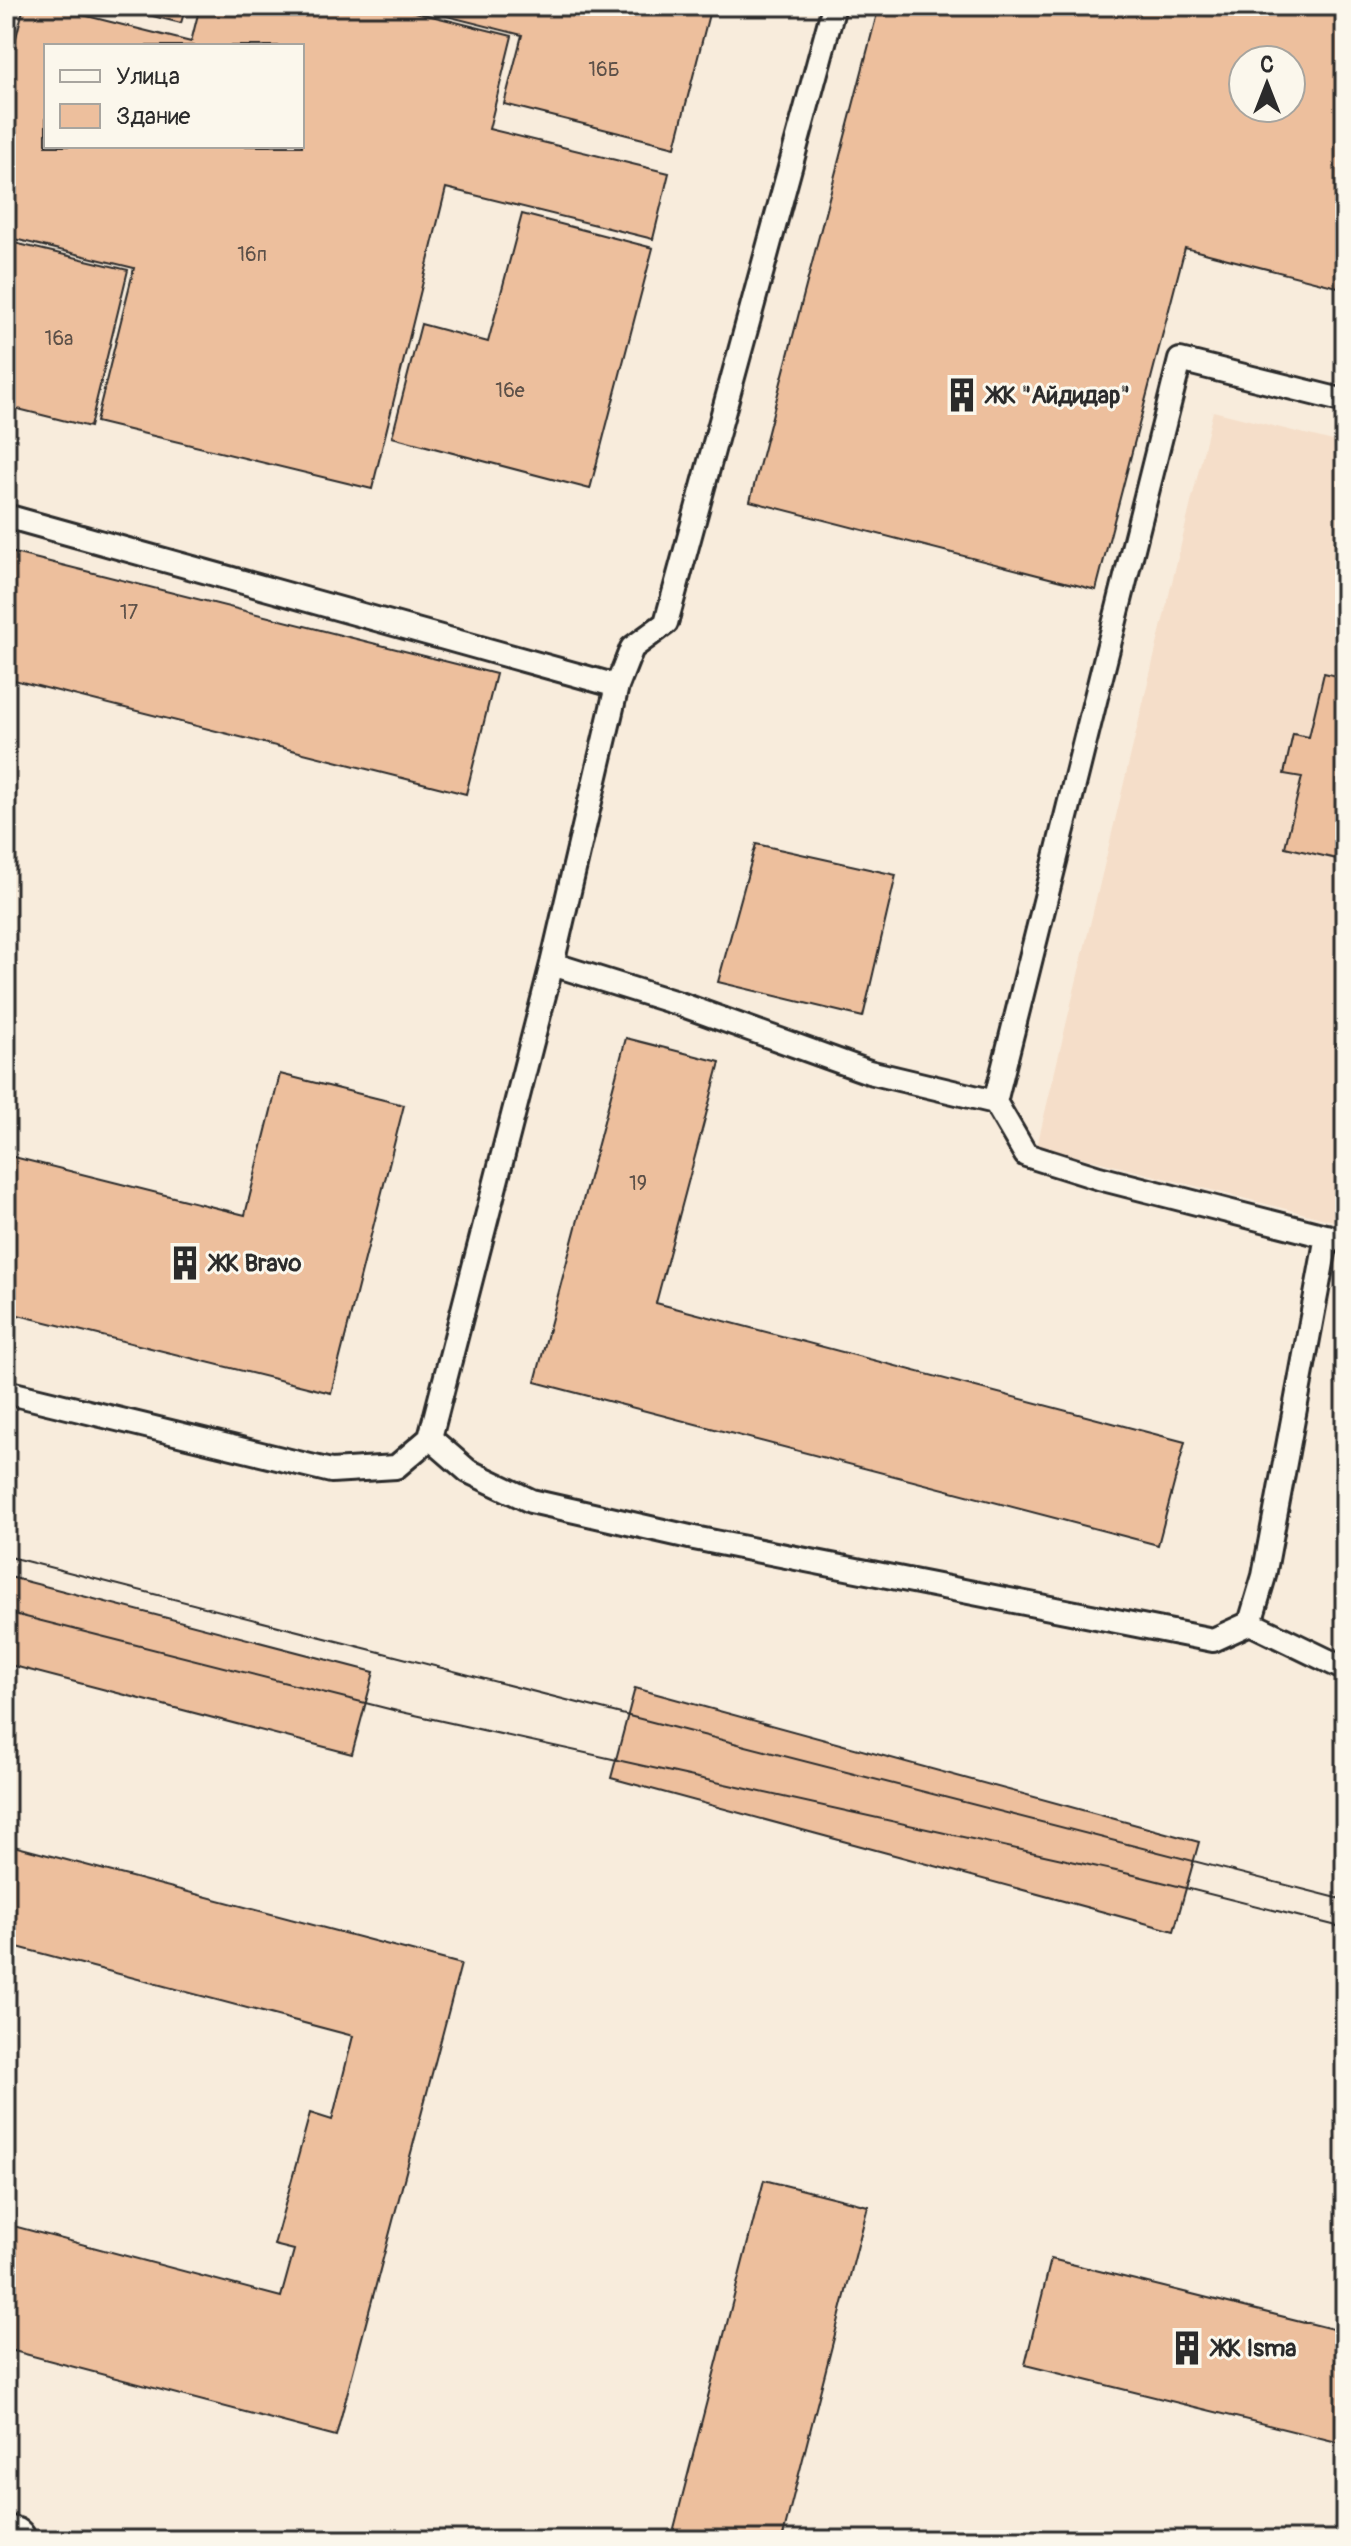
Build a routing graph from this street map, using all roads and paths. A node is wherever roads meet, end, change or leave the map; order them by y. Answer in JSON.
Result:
{"nodes":[{"id":1,"x":834,"y":6,"type":"edge"},
{"id":2,"x":1345,"y":401,"type":"edge"},
{"id":3,"x":6,"y":516,"type":"edge"},
{"id":4,"x":617,"y":686,"type":"junction"},
{"id":5,"x":552,"y":964,"type":"junction"},
{"id":6,"x":995,"y":1102,"type":"junction"},
{"id":7,"x":1336,"y":1239,"type":"edge"},
{"id":8,"x":6,"y":1392,"type":"edge"},
{"id":9,"x":430,"y":1438,"type":"junction"},
{"id":10,"x":1250,"y":1623,"type":"junction"},
{"id":11,"x":1345,"y":1669,"type":"edge"},
{"id":12,"x":6,"y":2538,"type":"edge"},
{"id":13,"x":13,"y":2540,"type":"edge"}],
"edges":[{"from":1,"to":4,"type":"lane"},
{"from":2,"to":6,"type":"lane"},
{"from":3,"to":4,"type":"lane"},
{"from":4,"to":5,"type":"lane"},
{"from":5,"to":6,"type":"lane"},
{"from":5,"to":9,"type":"lane"},
{"from":6,"to":7,"type":"lane"},
{"from":7,"to":10,"type":"lane"},
{"from":8,"to":9,"type":"lane"},
{"from":9,"to":10,"type":"lane"},
{"from":10,"to":11,"type":"lane"},
{"from":12,"to":13,"type":"street"}]}
